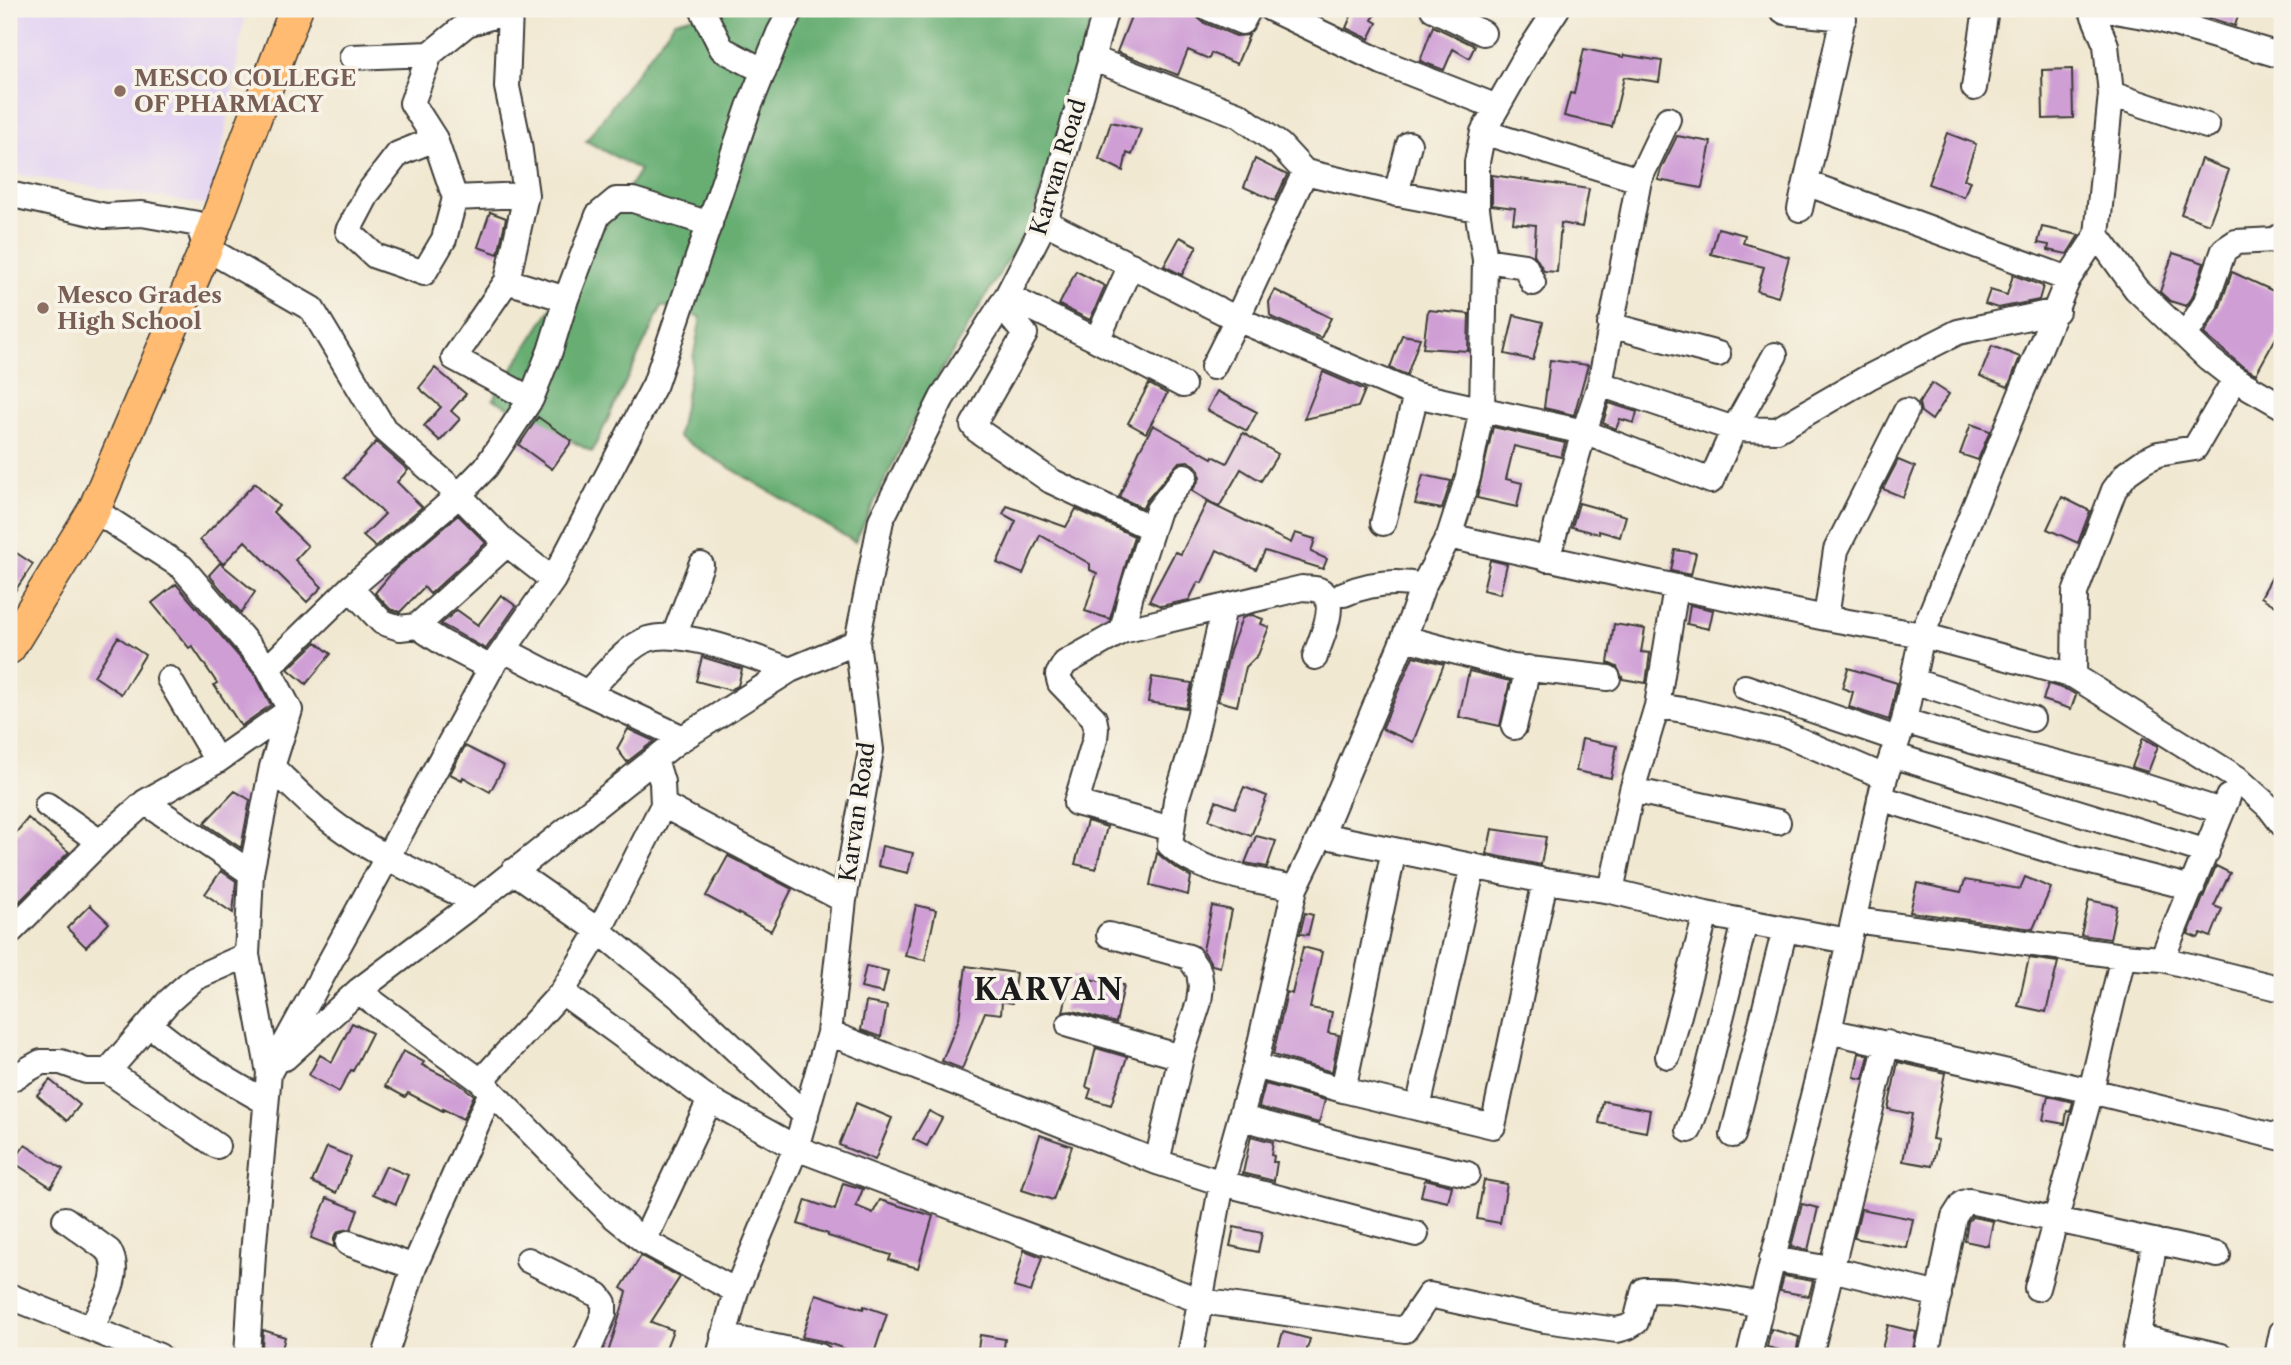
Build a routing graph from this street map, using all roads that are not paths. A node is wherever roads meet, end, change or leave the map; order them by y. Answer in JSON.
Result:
{"nodes":[{"id":1,"x":296,"y":9,"type":"edge"},
{"id":2,"x":702,"y":9,"type":"edge"},
{"id":3,"x":792,"y":9,"type":"edge"},
{"id":4,"x":1106,"y":9,"type":"edge"},
{"id":5,"x":1210,"y":9,"type":"edge"},
{"id":6,"x":1249,"y":9,"type":"edge"},
{"id":7,"x":1271,"y":9,"type":"edge"},
{"id":8,"x":1433,"y":9,"type":"edge"},
{"id":9,"x":1557,"y":9,"type":"edge"},
{"id":10,"x":1781,"y":9,"type":"edge"},
{"id":11,"x":1986,"y":9,"type":"edge"},
{"id":12,"x":2091,"y":9,"type":"edge"},
{"id":13,"x":2103,"y":9,"type":"edge"},
{"id":14,"x":512,"y":10,"type":"edge"},
{"id":15,"x":1844,"y":13,"type":"edge"},
{"id":16,"x":2156,"y":13,"type":"edge"},
{"id":17,"x":1483,"y":33,"type":"dead end"},
{"id":18,"x":430,"y":54,"type":"junction"},
{"id":19,"x":352,"y":57,"type":"dead end"},
{"id":20,"x":2282,"y":57,"type":"edge"},
{"id":21,"x":1091,"y":58,"type":"junction"},
{"id":22,"x":764,"y":71,"type":"junction"},
{"id":23,"x":1974,"y":88,"type":"dead end"},
{"id":24,"x":2111,"y":94,"type":"junction"},
{"id":25,"x":1497,"y":107,"type":"junction"},
{"id":26,"x":1668,"y":119,"type":"dead end"},
{"id":27,"x":2207,"y":126,"type":"dead end"},
{"id":28,"x":1483,"y":132,"type":"junction"},
{"id":29,"x":435,"y":139,"type":"junction"},
{"id":30,"x":1409,"y":144,"type":"dead end"},
{"id":31,"x":1305,"y":172,"type":"junction"},
{"id":32,"x":1639,"y":180,"type":"junction"},
{"id":33,"x":1806,"y":183,"type":"junction"},
{"id":34,"x":9,"y":194,"type":"edge"},
{"id":35,"x":1396,"y":194,"type":"junction"},
{"id":36,"x":526,"y":195,"type":"junction"},
{"id":37,"x":455,"y":198,"type":"junction"},
{"id":38,"x":1477,"y":209,"type":"junction"},
{"id":39,"x":1800,"y":209,"type":"dead end"},
{"id":40,"x":1045,"y":222,"type":"junction"},
{"id":41,"x":710,"y":225,"type":"junction"},
{"id":42,"x":2097,"y":235,"type":"junction"},
{"id":43,"x":2282,"y":235,"type":"edge"},
{"id":44,"x":206,"y":248,"type":"junction"},
{"id":45,"x":1485,"y":260,"type":"junction"},
{"id":46,"x":1131,"y":265,"type":"junction"},
{"id":47,"x":2068,"y":279,"type":"junction"},
{"id":48,"x":507,"y":281,"type":"junction"},
{"id":49,"x":1533,"y":283,"type":"dead end"},
{"id":50,"x":566,"y":299,"type":"junction"},
{"id":51,"x":1004,"y":301,"type":"junction"},
{"id":52,"x":2057,"y":311,"type":"junction"},
{"id":53,"x":1237,"y":319,"type":"junction"},
{"id":54,"x":1610,"y":324,"type":"junction"},
{"id":55,"x":2185,"y":336,"type":"junction"},
{"id":56,"x":1097,"y":340,"type":"junction"},
{"id":57,"x":1718,"y":354,"type":"dead end"},
{"id":58,"x":1775,"y":355,"type":"dead end"},
{"id":59,"x":1213,"y":367,"type":"dead end"},
{"id":60,"x":2235,"y":379,"type":"junction"},
{"id":61,"x":1600,"y":384,"type":"junction"},
{"id":62,"x":1183,"y":385,"type":"dead end"},
{"id":63,"x":1416,"y":394,"type":"junction"},
{"id":64,"x":531,"y":399,"type":"junction"},
{"id":65,"x":2282,"y":406,"type":"edge"},
{"id":66,"x":1482,"y":409,"type":"junction"},
{"id":67,"x":1906,"y":411,"type":"dead end"},
{"id":68,"x":1734,"y":429,"type":"junction"},
{"id":69,"x":1584,"y":432,"type":"junction"},
{"id":70,"x":1185,"y":476,"type":"dead end"},
{"id":71,"x":459,"y":495,"type":"junction"},
{"id":72,"x":94,"y":510,"type":"junction"},
{"id":73,"x":1383,"y":523,"type":"dead end"},
{"id":74,"x":1152,"y":528,"type":"junction"},
{"id":75,"x":1450,"y":536,"type":"junction"},
{"id":76,"x":507,"y":544,"type":"junction"},
{"id":77,"x":1547,"y":559,"type":"junction"},
{"id":78,"x":701,"y":565,"type":"dead end"},
{"id":79,"x":553,"y":580,"type":"junction"},
{"id":80,"x":1423,"y":586,"type":"junction"},
{"id":81,"x":1676,"y":587,"type":"junction"},
{"id":82,"x":350,"y":588,"type":"junction"},
{"id":83,"x":1344,"y":594,"type":"dead end"},
{"id":84,"x":1224,"y":608,"type":"junction"},
{"id":85,"x":1826,"y":618,"type":"junction"},
{"id":86,"x":417,"y":626,"type":"junction"},
{"id":87,"x":1122,"y":631,"type":"junction"},
{"id":88,"x":1922,"y":635,"type":"junction"},
{"id":89,"x":674,"y":636,"type":"junction"},
{"id":90,"x":1404,"y":638,"type":"junction"},
{"id":91,"x":857,"y":642,"type":"junction"},
{"id":92,"x":9,"y":648,"type":"edge"},
{"id":93,"x":1315,"y":657,"type":"dead end"},
{"id":94,"x":498,"y":659,"type":"junction"},
{"id":95,"x":268,"y":668,"type":"junction"},
{"id":96,"x":1528,"y":668,"type":"junction"},
{"id":97,"x":790,"y":670,"type":"junction"},
{"id":98,"x":2074,"y":676,"type":"junction"},
{"id":99,"x":169,"y":678,"type":"dead end"},
{"id":100,"x":1608,"y":678,"type":"dead end"},
{"id":101,"x":1913,"y":681,"type":"junction"},
{"id":102,"x":1745,"y":687,"type":"dead end"},
{"id":103,"x":587,"y":693,"type":"junction"},
{"id":104,"x":1657,"y":706,"type":"junction"},
{"id":105,"x":290,"y":710,"type":"junction"},
{"id":106,"x":2032,"y":719,"type":"dead end"},
{"id":107,"x":1514,"y":727,"type":"dead end"},
{"id":108,"x":683,"y":738,"type":"junction"},
{"id":109,"x":1892,"y":758,"type":"junction"},
{"id":110,"x":655,"y":759,"type":"junction"},
{"id":111,"x":217,"y":761,"type":"junction"},
{"id":112,"x":272,"y":767,"type":"junction"},
{"id":113,"x":2236,"y":778,"type":"junction"},
{"id":114,"x":1632,"y":790,"type":"junction"},
{"id":115,"x":145,"y":802,"type":"junction"},
{"id":116,"x":47,"y":805,"type":"dead end"},
{"id":117,"x":663,"y":806,"type":"junction"},
{"id":118,"x":2221,"y":811,"type":"junction"},
{"id":119,"x":1778,"y":822,"type":"dead end"},
{"id":120,"x":2282,"y":824,"type":"edge"},
{"id":121,"x":1172,"y":829,"type":"junction"},
{"id":122,"x":1321,"y":835,"type":"junction"},
{"id":123,"x":100,"y":842,"type":"junction"},
{"id":124,"x":1394,"y":850,"type":"junction"},
{"id":125,"x":2207,"y":852,"type":"junction"},
{"id":126,"x":388,"y":858,"type":"junction"},
{"id":127,"x":1473,"y":866,"type":"junction"},
{"id":128,"x":513,"y":871,"type":"junction"},
{"id":129,"x":251,"y":873,"type":"junction"},
{"id":130,"x":1545,"y":881,"type":"junction"},
{"id":131,"x":1296,"y":888,"type":"junction"},
{"id":132,"x":2192,"y":888,"type":"junction"},
{"id":133,"x":1611,"y":891,"type":"junction"},
{"id":134,"x":844,"y":900,"type":"junction"},
{"id":135,"x":476,"y":902,"type":"junction"},
{"id":136,"x":1706,"y":914,"type":"junction"},
{"id":137,"x":1745,"y":922,"type":"junction"},
{"id":138,"x":1785,"y":929,"type":"junction"},
{"id":139,"x":10,"y":930,"type":"edge"},
{"id":140,"x":599,"y":931,"type":"junction"},
{"id":141,"x":1851,"y":931,"type":"junction"},
{"id":142,"x":1109,"y":935,"type":"dead end"},
{"id":143,"x":247,"y":956,"type":"junction"},
{"id":144,"x":2123,"y":956,"type":"junction"},
{"id":145,"x":2162,"y":959,"type":"junction"},
{"id":146,"x":2282,"y":989,"type":"edge"},
{"id":147,"x":358,"y":991,"type":"junction"},
{"id":148,"x":562,"y":992,"type":"junction"},
{"id":149,"x":149,"y":1024,"type":"junction"},
{"id":150,"x":1069,"y":1025,"type":"dead end"},
{"id":151,"x":1829,"y":1031,"type":"junction"},
{"id":152,"x":828,"y":1033,"type":"junction"},
{"id":153,"x":1887,"y":1044,"type":"junction"},
{"id":154,"x":1668,"y":1056,"type":"dead end"},
{"id":155,"x":1181,"y":1057,"type":"junction"},
{"id":156,"x":1255,"y":1066,"type":"junction"},
{"id":157,"x":108,"y":1071,"type":"junction"},
{"id":158,"x":269,"y":1073,"type":"junction"},
{"id":159,"x":9,"y":1080,"type":"edge"},
{"id":160,"x":486,"y":1087,"type":"junction"},
{"id":161,"x":1343,"y":1090,"type":"junction"},
{"id":162,"x":2091,"y":1091,"type":"junction"},
{"id":163,"x":710,"y":1100,"type":"junction"},
{"id":164,"x":266,"y":1102,"type":"junction"},
{"id":165,"x":1418,"y":1108,"type":"junction"},
{"id":166,"x":806,"y":1116,"type":"junction"},
{"id":167,"x":1242,"y":1118,"type":"junction"},
{"id":168,"x":1689,"y":1130,"type":"dead end"},
{"id":169,"x":1733,"y":1135,"type":"dead end"},
{"id":170,"x":2282,"y":1138,"type":"edge"},
{"id":171,"x":217,"y":1146,"type":"dead end"},
{"id":172,"x":796,"y":1149,"type":"junction"},
{"id":173,"x":1157,"y":1162,"type":"junction"},
{"id":174,"x":1467,"y":1174,"type":"dead end"},
{"id":175,"x":1222,"y":1183,"type":"junction"},
{"id":176,"x":65,"y":1219,"type":"dead end"},
{"id":177,"x":2054,"y":1220,"type":"junction"},
{"id":178,"x":1416,"y":1234,"type":"dead end"},
{"id":179,"x":644,"y":1241,"type":"junction"},
{"id":180,"x":2155,"y":1241,"type":"junction"},
{"id":181,"x":348,"y":1243,"type":"dead end"},
{"id":182,"x":2218,"y":1255,"type":"dead end"},
{"id":183,"x":1772,"y":1259,"type":"junction"},
{"id":184,"x":528,"y":1260,"type":"dead end"},
{"id":185,"x":414,"y":1267,"type":"junction"},
{"id":186,"x":1831,"y":1269,"type":"junction"},
{"id":187,"x":2037,"y":1288,"type":"dead end"},
{"id":188,"x":736,"y":1291,"type":"junction"},
{"id":189,"x":1939,"y":1295,"type":"junction"},
{"id":190,"x":10,"y":1299,"type":"edge"},
{"id":191,"x":1201,"y":1301,"type":"junction"},
{"id":192,"x":1762,"y":1305,"type":"junction"},
{"id":193,"x":91,"y":1329,"type":"junction"},
{"id":194,"x":2282,"y":1332,"type":"edge"},
{"id":195,"x":721,"y":1346,"type":"edge"},
{"id":196,"x":2136,"y":1347,"type":"edge"},
{"id":197,"x":159,"y":1356,"type":"edge"},
{"id":198,"x":247,"y":1356,"type":"edge"},
{"id":199,"x":385,"y":1356,"type":"edge"},
{"id":200,"x":586,"y":1356,"type":"edge"},
{"id":201,"x":819,"y":1356,"type":"edge"},
{"id":202,"x":1190,"y":1356,"type":"edge"},
{"id":203,"x":1749,"y":1356,"type":"edge"},
{"id":204,"x":1810,"y":1356,"type":"edge"},
{"id":205,"x":1926,"y":1356,"type":"edge"},
{"id":206,"x":2221,"y":1356,"type":"edge"},
{"id":207,"x":2277,"y":1356,"type":"edge"}],
"edges":[{"from":1,"to":44,"type":"main road"},
{"from":2,"to":22,"type":"street"},
{"from":3,"to":22,"type":"street"},
{"from":4,"to":21,"type":"street","name":"Karvan Road"},
{"from":5,"to":6,"type":"street"},
{"from":7,"to":25,"type":"street"},
{"from":8,"to":17,"type":"street"},
{"from":9,"to":25,"type":"street"},
{"from":10,"to":15,"type":"street"},
{"from":11,"to":23,"type":"street"},
{"from":12,"to":24,"type":"street"},
{"from":13,"to":16,"type":"street"},
{"from":14,"to":18,"type":"street"},
{"from":14,"to":36,"type":"street"},
{"from":15,"to":33,"type":"street"},
{"from":16,"to":20,"type":"street"},
{"from":18,"to":19,"type":"street"},
{"from":18,"to":29,"type":"street"},
{"from":21,"to":31,"type":"street"},
{"from":21,"to":40,"type":"street","name":"Karvan Road"},
{"from":22,"to":41,"type":"street"},
{"from":24,"to":27,"type":"street"},
{"from":24,"to":42,"type":"street"},
{"from":25,"to":28,"type":"street"},
{"from":26,"to":32,"type":"street"},
{"from":28,"to":32,"type":"street"},
{"from":28,"to":38,"type":"street"},
{"from":29,"to":37,"type":"street"},
{"from":29,"to":37,"type":"street"},
{"from":30,"to":35,"type":"street"},
{"from":31,"to":35,"type":"street"},
{"from":31,"to":53,"type":"street"},
{"from":32,"to":54,"type":"street"},
{"from":33,"to":39,"type":"street"},
{"from":33,"to":47,"type":"street"},
{"from":34,"to":44,"type":"street"},
{"from":35,"to":38,"type":"street"},
{"from":36,"to":37,"type":"street"},
{"from":36,"to":48,"type":"street"},
{"from":38,"to":45,"type":"street"},
{"from":40,"to":46,"type":"street"},
{"from":40,"to":51,"type":"street","name":"Karvan Road"},
{"from":41,"to":50,"type":"street"},
{"from":41,"to":79,"type":"street"},
{"from":42,"to":47,"type":"street"},
{"from":42,"to":55,"type":"street"},
{"from":43,"to":55,"type":"street"},
{"from":44,"to":71,"type":"street"},
{"from":44,"to":72,"type":"main road"},
{"from":45,"to":49,"type":"street"},
{"from":45,"to":66,"type":"street"},
{"from":46,"to":53,"type":"street"},
{"from":46,"to":56,"type":"street"},
{"from":47,"to":52,"type":"street"},
{"from":48,"to":50,"type":"street"},
{"from":48,"to":64,"type":"street"},
{"from":50,"to":64,"type":"street"},
{"from":51,"to":56,"type":"street"},
{"from":51,"to":74,"type":"street"},
{"from":51,"to":91,"type":"street","name":"Karvan Road"},
{"from":52,"to":68,"type":"street"},
{"from":52,"to":88,"type":"street"},
{"from":53,"to":59,"type":"street"},
{"from":53,"to":63,"type":"street"},
{"from":54,"to":57,"type":"street"},
{"from":54,"to":61,"type":"street"},
{"from":55,"to":60,"type":"street"},
{"from":56,"to":62,"type":"street"},
{"from":58,"to":68,"type":"street"},
{"from":60,"to":65,"type":"street"},
{"from":60,"to":98,"type":"street"},
{"from":61,"to":68,"type":"street"},
{"from":61,"to":69,"type":"street"},
{"from":63,"to":66,"type":"street"},
{"from":63,"to":73,"type":"street"},
{"from":64,"to":71,"type":"street"},
{"from":66,"to":69,"type":"street"},
{"from":66,"to":75,"type":"street"},
{"from":67,"to":85,"type":"street"},
{"from":68,"to":69,"type":"street"},
{"from":69,"to":77,"type":"street"},
{"from":70,"to":74,"type":"street"},
{"from":71,"to":76,"type":"street"},
{"from":71,"to":82,"type":"street"},
{"from":72,"to":92,"type":"main road"},
{"from":72,"to":95,"type":"street"},
{"from":74,"to":87,"type":"street"},
{"from":75,"to":77,"type":"street"},
{"from":75,"to":80,"type":"street"},
{"from":76,"to":79,"type":"street"},
{"from":76,"to":86,"type":"street"},
{"from":77,"to":81,"type":"street"},
{"from":78,"to":89,"type":"street"},
{"from":79,"to":94,"type":"street"},
{"from":80,"to":83,"type":"street"},
{"from":80,"to":90,"type":"street"},
{"from":81,"to":85,"type":"street"},
{"from":81,"to":104,"type":"street"},
{"from":82,"to":86,"type":"street"},
{"from":82,"to":95,"type":"street"},
{"from":84,"to":87,"type":"street"},
{"from":84,"to":93,"type":"street"},
{"from":84,"to":121,"type":"street"},
{"from":85,"to":88,"type":"street"},
{"from":86,"to":94,"type":"street"},
{"from":87,"to":121,"type":"street"},
{"from":88,"to":98,"type":"street"},
{"from":88,"to":101,"type":"street"},
{"from":89,"to":97,"type":"street"},
{"from":89,"to":103,"type":"street"},
{"from":90,"to":96,"type":"street"},
{"from":90,"to":122,"type":"street"},
{"from":91,"to":97,"type":"street"},
{"from":91,"to":134,"type":"street","name":"Karvan Road"},
{"from":94,"to":103,"type":"street"},
{"from":94,"to":126,"type":"street"},
{"from":95,"to":105,"type":"street"},
{"from":96,"to":100,"type":"street"},
{"from":96,"to":107,"type":"street"},
{"from":97,"to":108,"type":"street"},
{"from":98,"to":113,"type":"street"},
{"from":99,"to":111,"type":"street"},
{"from":101,"to":106,"type":"street"},
{"from":101,"to":109,"type":"street"},
{"from":102,"to":109,"type":"street"},
{"from":103,"to":108,"type":"street"},
{"from":104,"to":109,"type":"street"},
{"from":104,"to":114,"type":"street"},
{"from":105,"to":111,"type":"street"},
{"from":105,"to":112,"type":"street"},
{"from":108,"to":110,"type":"street"},
{"from":109,"to":118,"type":"street"},
{"from":109,"to":125,"type":"street"},
{"from":109,"to":132,"type":"street"},
{"from":109,"to":141,"type":"street"},
{"from":110,"to":117,"type":"street"},
{"from":110,"to":128,"type":"street"},
{"from":111,"to":115,"type":"street"},
{"from":112,"to":126,"type":"street"},
{"from":112,"to":129,"type":"street"},
{"from":113,"to":118,"type":"street"},
{"from":113,"to":120,"type":"street"},
{"from":114,"to":119,"type":"street"},
{"from":114,"to":133,"type":"street"},
{"from":115,"to":123,"type":"street"},
{"from":115,"to":129,"type":"street"},
{"from":116,"to":123,"type":"street"},
{"from":117,"to":134,"type":"street"},
{"from":117,"to":140,"type":"street"},
{"from":118,"to":125,"type":"street"},
{"from":121,"to":131,"type":"street"},
{"from":122,"to":124,"type":"street"},
{"from":122,"to":131,"type":"street"},
{"from":123,"to":139,"type":"street"},
{"from":124,"to":127,"type":"street"},
{"from":124,"to":161,"type":"street"},
{"from":125,"to":132,"type":"street"},
{"from":126,"to":135,"type":"street"},
{"from":126,"to":158,"type":"street"},
{"from":127,"to":130,"type":"street"},
{"from":127,"to":165,"type":"street"},
{"from":128,"to":135,"type":"street"},
{"from":128,"to":140,"type":"street"},
{"from":129,"to":143,"type":"street"},
{"from":130,"to":133,"type":"street"},
{"from":130,"to":165,"type":"street"},
{"from":131,"to":156,"type":"street"},
{"from":132,"to":145,"type":"street"},
{"from":133,"to":136,"type":"street"},
{"from":134,"to":152,"type":"street","name":"Karvan Road"},
{"from":135,"to":147,"type":"street"},
{"from":136,"to":137,"type":"street"},
{"from":136,"to":154,"type":"street"},
{"from":137,"to":138,"type":"street"},
{"from":137,"to":168,"type":"street"},
{"from":138,"to":141,"type":"street"},
{"from":138,"to":169,"type":"street"},
{"from":140,"to":148,"type":"street"},
{"from":140,"to":166,"type":"street"},
{"from":141,"to":144,"type":"street"},
{"from":141,"to":151,"type":"street"},
{"from":142,"to":155,"type":"street"},
{"from":143,"to":149,"type":"street"},
{"from":143,"to":158,"type":"street"},
{"from":144,"to":145,"type":"street"},
{"from":144,"to":162,"type":"street"},
{"from":145,"to":146,"type":"street"},
{"from":147,"to":158,"type":"street"},
{"from":147,"to":160,"type":"street"},
{"from":148,"to":160,"type":"street"},
{"from":148,"to":163,"type":"street"},
{"from":149,"to":157,"type":"street"},
{"from":149,"to":164,"type":"street"},
{"from":150,"to":155,"type":"street"},
{"from":151,"to":153,"type":"street"},
{"from":151,"to":183,"type":"street"},
{"from":152,"to":166,"type":"street","name":"Karvan Road"},
{"from":152,"to":173,"type":"street"},
{"from":153,"to":162,"type":"street"},
{"from":153,"to":186,"type":"street"},
{"from":155,"to":173,"type":"street"},
{"from":156,"to":161,"type":"street"},
{"from":156,"to":167,"type":"street"},
{"from":157,"to":159,"type":"street"},
{"from":157,"to":171,"type":"street"},
{"from":158,"to":164,"type":"street"},
{"from":160,"to":179,"type":"street"},
{"from":160,"to":185,"type":"street"},
{"from":161,"to":165,"type":"street"},
{"from":162,"to":170,"type":"street"},
{"from":162,"to":177,"type":"street"},
{"from":163,"to":172,"type":"street"},
{"from":163,"to":179,"type":"street"},
{"from":164,"to":198,"type":"street"},
{"from":166,"to":172,"type":"street","name":"Karvan Road"},
{"from":167,"to":174,"type":"street"},
{"from":167,"to":175,"type":"street"},
{"from":172,"to":188,"type":"street","name":"Karvan Road"},
{"from":172,"to":191,"type":"street"},
{"from":173,"to":175,"type":"street"},
{"from":175,"to":178,"type":"street"},
{"from":175,"to":191,"type":"street"},
{"from":176,"to":193,"type":"street"},
{"from":177,"to":180,"type":"street"},
{"from":177,"to":187,"type":"street"},
{"from":177,"to":189,"type":"street"},
{"from":179,"to":188,"type":"street"},
{"from":180,"to":182,"type":"street"},
{"from":180,"to":196,"type":"street"},
{"from":181,"to":185,"type":"street"},
{"from":183,"to":186,"type":"street"},
{"from":183,"to":192,"type":"street"},
{"from":184,"to":200,"type":"street"},
{"from":185,"to":199,"type":"street"},
{"from":186,"to":189,"type":"street"},
{"from":186,"to":204,"type":"street"},
{"from":188,"to":195,"type":"street","name":"Karvan Road"},
{"from":189,"to":205,"type":"street"},
{"from":190,"to":193,"type":"street"},
{"from":191,"to":192,"type":"street"},
{"from":191,"to":202,"type":"street"},
{"from":192,"to":203,"type":"street"},
{"from":193,"to":197,"type":"street"},
{"from":194,"to":207,"type":"street"},
{"from":195,"to":201,"type":"street"},
{"from":196,"to":206,"type":"street"}]}
